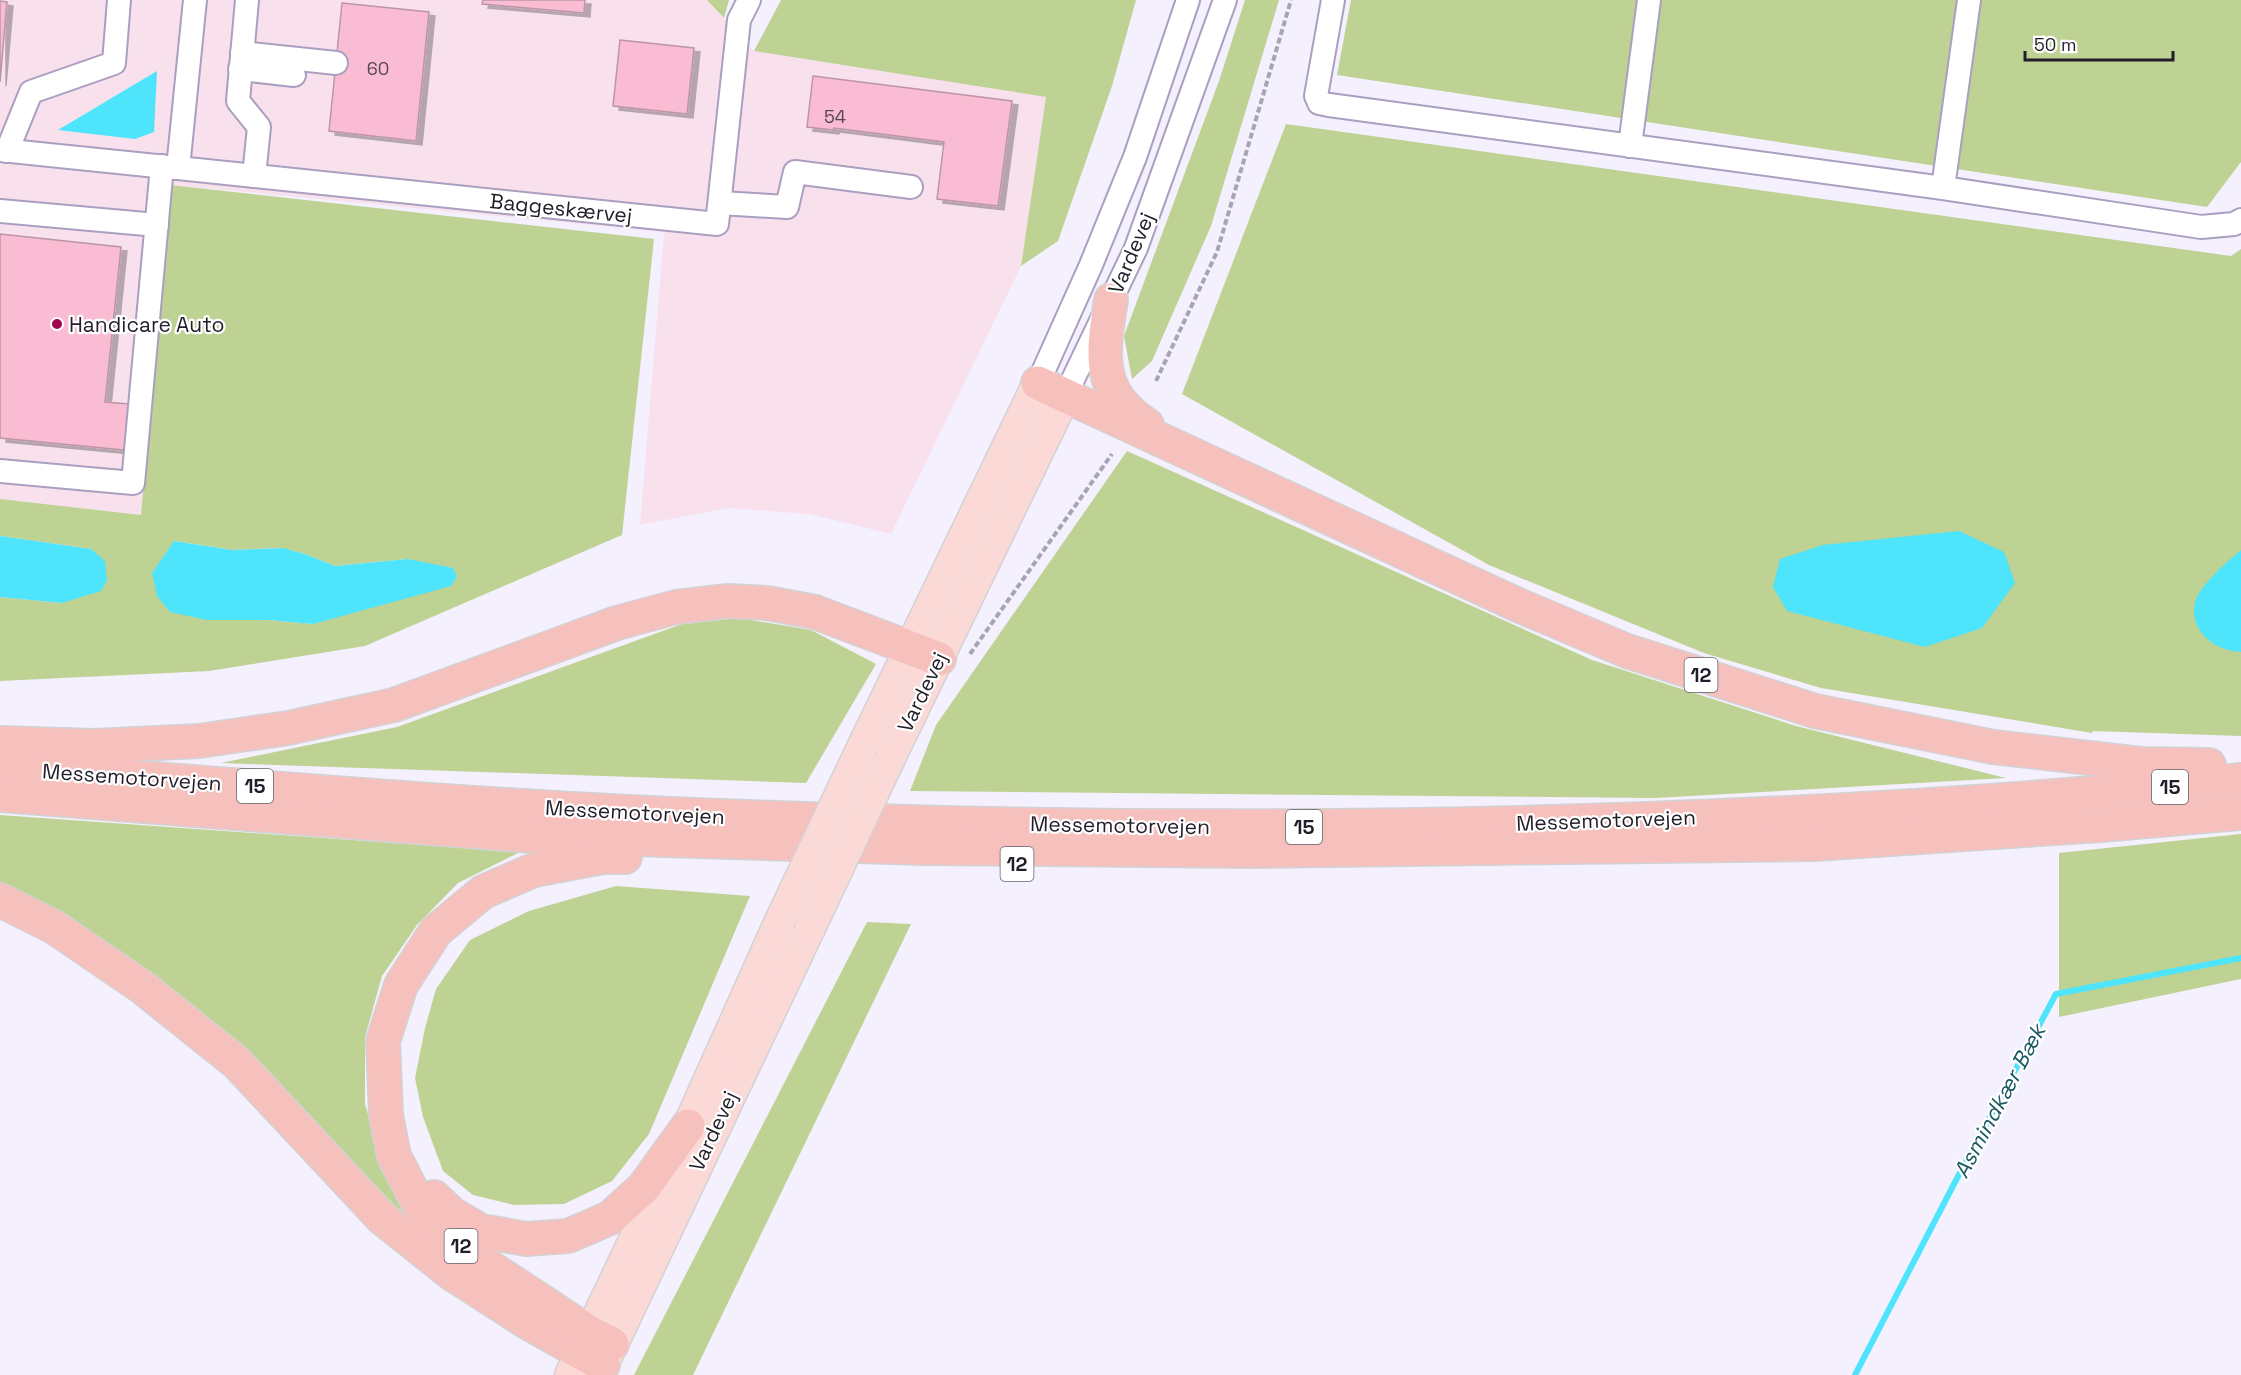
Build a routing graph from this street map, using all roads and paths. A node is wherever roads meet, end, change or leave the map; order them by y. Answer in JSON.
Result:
{"nodes":[{"id":1,"x":119,"y":0,"type":"edge"},
{"id":2,"x":195,"y":0,"type":"edge"},
{"id":3,"x":247,"y":0,"type":"edge"},
{"id":4,"x":749,"y":0,"type":"edge"},
{"id":5,"x":1188,"y":0,"type":"edge"},
{"id":6,"x":1225,"y":0,"type":"edge"},
{"id":7,"x":1291,"y":0,"type":"edge"},
{"id":8,"x":1333,"y":0,"type":"edge"},
{"id":9,"x":1649,"y":0,"type":"edge"},
{"id":10,"x":1969,"y":0,"type":"edge"},
{"id":11,"x":241,"y":61,"type":"junction"},
{"id":12,"x":335,"y":71,"type":"dead end"},
{"id":13,"x":1630,"y":146,"type":"junction"},
{"id":14,"x":3,"y":151,"type":"edge"},
{"id":15,"x":170,"y":167,"type":"junction"},
{"id":16,"x":254,"y":176,"type":"junction"},
{"id":17,"x":911,"y":187,"type":"dead end"},
{"id":18,"x":1943,"y":188,"type":"junction"},
{"id":19,"x":720,"y":203,"type":"junction"},
{"id":20,"x":0,"y":211,"type":"edge"},
{"id":21,"x":2241,"y":220,"type":"edge"},
{"id":22,"x":157,"y":225,"type":"junction"},
{"id":23,"x":1111,"y":300,"type":"junction"},
{"id":24,"x":1156,"y":381,"type":"dead end"},
{"id":25,"x":1051,"y":390,"type":"junction"},
{"id":26,"x":1112,"y":454,"type":"dead end"},
{"id":27,"x":1197,"y":456,"type":"junction"},
{"id":28,"x":0,"y":471,"type":"edge"},
{"id":29,"x":940,"y":653,"type":"junction"},
{"id":30,"x":0,"y":743,"type":"edge"},
{"id":31,"x":2241,"y":765,"type":"edge"},
{"id":32,"x":0,"y":767,"type":"edge"},
{"id":33,"x":2241,"y":780,"type":"edge"},
{"id":34,"x":0,"y":795,"type":"edge"},
{"id":35,"x":2241,"y":813,"type":"edge"},
{"id":36,"x":506,"y":820,"type":"junction"},
{"id":37,"x":1815,"y":844,"type":"junction"},
{"id":38,"x":0,"y":900,"type":"edge"},
{"id":39,"x":386,"y":1115,"type":"junction"},
{"id":40,"x":688,"y":1126,"type":"junction"},
{"id":41,"x":592,"y":1357,"type":"edge"}],
"edges":[{"from":1,"to":14,"type":"street"},
{"from":2,"to":15,"type":"street"},
{"from":3,"to":11,"type":"street"},
{"from":4,"to":19,"type":"street","name":"Baggeskærvej"},
{"from":5,"to":25,"type":"street","name":"Vardevej"},
{"from":6,"to":23,"type":"street","name":"Vardevej"},
{"from":7,"to":24,"type":"path"},
{"from":8,"to":13,"type":"street"},
{"from":9,"to":13,"type":"street"},
{"from":10,"to":18,"type":"street"},
{"from":11,"to":12,"type":"street"},
{"from":11,"to":16,"type":"street"},
{"from":13,"to":18,"type":"street"},
{"from":14,"to":15,"type":"street","name":"Baggeskærvej"},
{"from":15,"to":16,"type":"street","name":"Baggeskærvej"},
{"from":15,"to":22,"type":"street"},
{"from":16,"to":19,"type":"street","name":"Baggeskærvej"},
{"from":17,"to":19,"type":"street"},
{"from":18,"to":21,"type":"street"},
{"from":20,"to":22,"type":"street"},
{"from":22,"to":28,"type":"street"},
{"from":23,"to":25,"type":"street","name":"Vardevej"},
{"from":23,"to":27,"type":"highway"},
{"from":25,"to":27,"type":"highway","number":"12"},
{"from":25,"to":29,"type":"main road","name":"Vardevej"},
{"from":26,"to":29,"type":"path"},
{"from":27,"to":31,"type":"highway","number":"12"},
{"from":29,"to":30,"type":"highway"},
{"from":29,"to":40,"type":"main road","name":"Vardevej","bridge":true},
{"from":29,"to":41,"type":"main road","name":"Vardevej","bridge":true},
{"from":32,"to":36,"type":"highway","name":"Messemotorvejen","number":"15"},
{"from":33,"to":36,"type":"highway","name":"Messemotorvejen","number":"15"},
{"from":34,"to":36,"type":"highway","name":"Messemotorvejen","number":"15"},
{"from":35,"to":37,"type":"highway","name":"Messemotorvejen","number":"12"},
{"from":36,"to":37,"type":"highway","name":"Messemotorvejen","number":"15"},
{"from":37,"to":39,"type":"highway","number":"12"},
{"from":38,"to":41,"type":"highway"},
{"from":39,"to":40,"type":"highway"},
{"from":39,"to":41,"type":"highway","number":"12"},
{"from":40,"to":41,"type":"main road","name":"Vardevej"}]}
